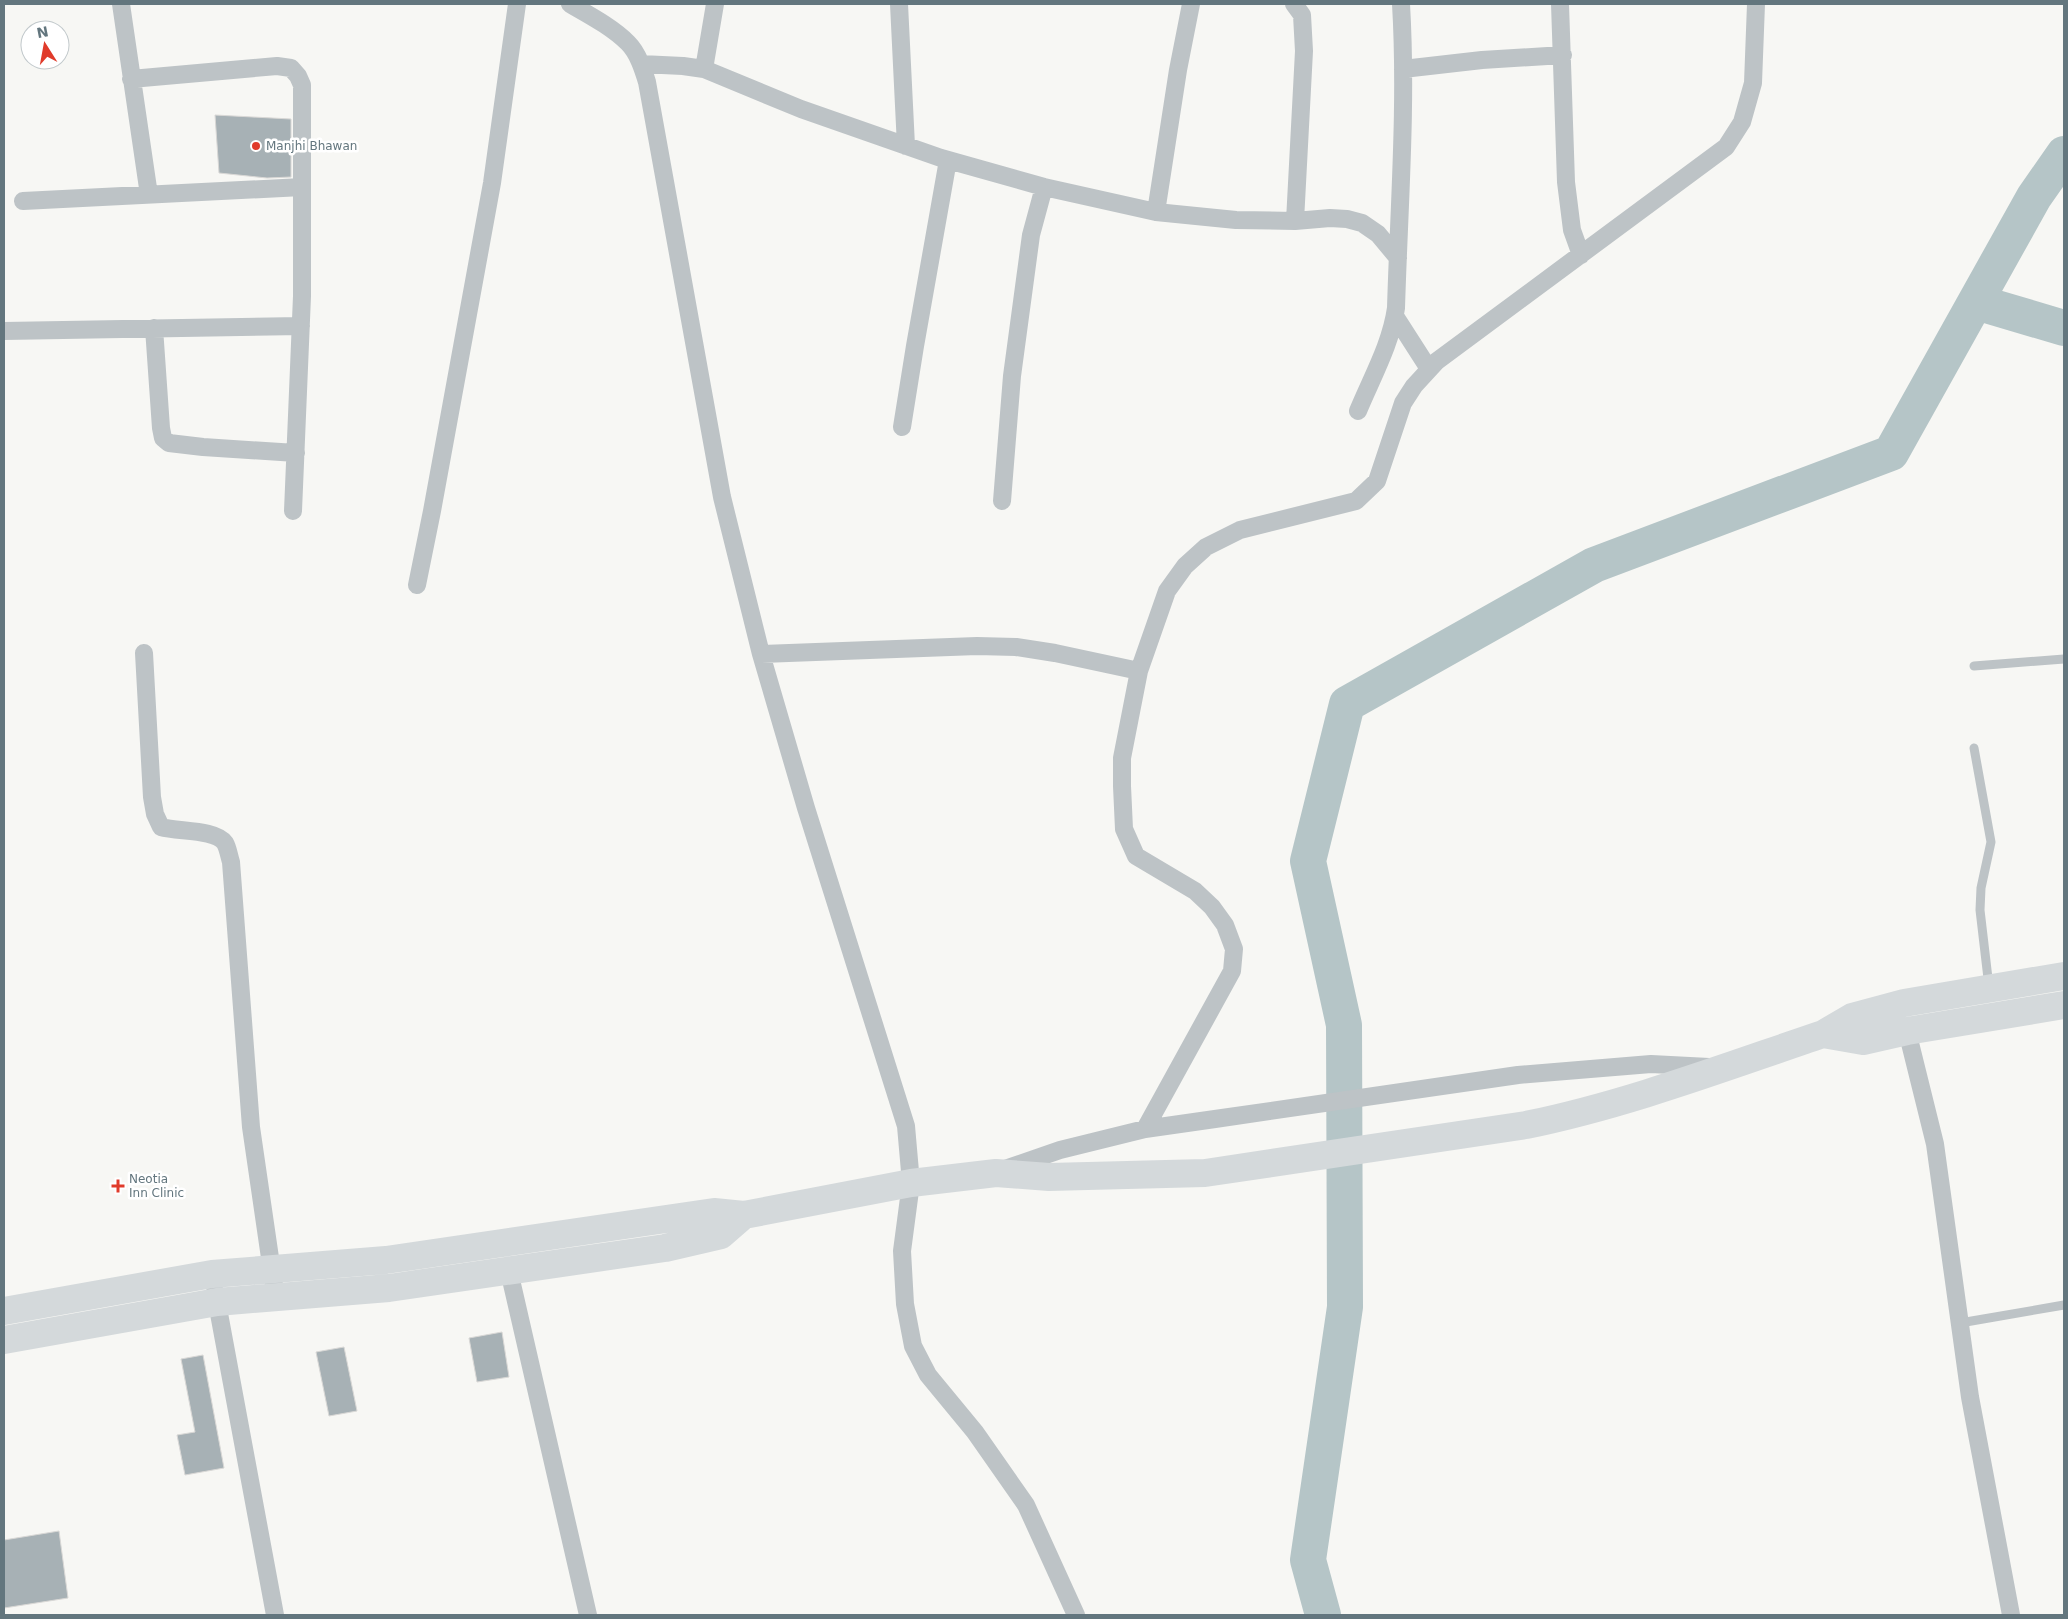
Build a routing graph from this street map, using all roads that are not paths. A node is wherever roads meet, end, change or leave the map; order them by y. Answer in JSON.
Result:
{"nodes":[{"id":1,"x":121,"y":4,"type":"edge"},
{"id":2,"x":517,"y":4,"type":"edge"},
{"id":3,"x":570,"y":4,"type":"edge"},
{"id":4,"x":715,"y":4,"type":"edge"},
{"id":5,"x":899,"y":4,"type":"edge"},
{"id":6,"x":1192,"y":4,"type":"edge"},
{"id":7,"x":1294,"y":4,"type":"edge"},
{"id":8,"x":1401,"y":4,"type":"edge"},
{"id":9,"x":1560,"y":4,"type":"edge"},
{"id":10,"x":1756,"y":4,"type":"edge"},
{"id":11,"x":1563,"y":55,"type":"junction"},
{"id":12,"x":641,"y":64,"type":"junction"},
{"id":13,"x":704,"y":69,"type":"junction"},
{"id":14,"x":1404,"y":69,"type":"junction"},
{"id":15,"x":131,"y":78,"type":"junction"},
{"id":16,"x":906,"y":146,"type":"junction"},
{"id":17,"x":948,"y":160,"type":"junction"},
{"id":18,"x":302,"y":187,"type":"junction"},
{"id":19,"x":1044,"y":187,"type":"junction"},
{"id":20,"x":149,"y":195,"type":"junction"},
{"id":21,"x":23,"y":201,"type":"dead end"},
{"id":22,"x":1156,"y":212,"type":"junction"},
{"id":23,"x":1295,"y":221,"type":"junction"},
{"id":24,"x":1581,"y":254,"type":"junction"},
{"id":25,"x":1398,"y":258,"type":"junction"},
{"id":26,"x":1395,"y":316,"type":"junction"},
{"id":27,"x":301,"y":326,"type":"junction"},
{"id":28,"x":154,"y":328,"type":"junction"},
{"id":29,"x":4,"y":331,"type":"edge"},
{"id":30,"x":1429,"y":369,"type":"junction"},
{"id":31,"x":1358,"y":410,"type":"dead end"},
{"id":32,"x":902,"y":427,"type":"dead end"},
{"id":33,"x":296,"y":453,"type":"junction"},
{"id":34,"x":1002,"y":501,"type":"dead end"},
{"id":35,"x":293,"y":511,"type":"dead end"},
{"id":36,"x":417,"y":585,"type":"dead end"},
{"id":37,"x":144,"y":653,"type":"dead end"},
{"id":38,"x":761,"y":654,"type":"junction"},
{"id":39,"x":2064,"y":659,"type":"edge"},
{"id":40,"x":1974,"y":666,"type":"dead end"},
{"id":41,"x":1138,"y":671,"type":"junction"},
{"id":42,"x":1974,"y":748,"type":"dead end"},
{"id":43,"x":2064,"y":976,"type":"edge"},
{"id":44,"x":1989,"y":990,"type":"junction"},
{"id":45,"x":2064,"y":1005,"type":"edge"},
{"id":46,"x":1907,"y":1031,"type":"junction"},
{"id":47,"x":1823,"y":1034,"type":"junction"},
{"id":48,"x":1722,"y":1068,"type":"junction"},
{"id":49,"x":1145,"y":1129,"type":"junction"},
{"id":50,"x":996,"y":1173,"type":"junction"},
{"id":51,"x":911,"y":1183,"type":"junction"},
{"id":52,"x":744,"y":1215,"type":"junction"},
{"id":53,"x":272,"y":1270,"type":"junction"},
{"id":54,"x":508,"y":1271,"type":"junction"},
{"id":55,"x":212,"y":1274,"type":"junction"},
{"id":56,"x":276,"y":1299,"type":"junction"},
{"id":57,"x":217,"y":1302,"type":"junction"},
{"id":58,"x":2064,"y":1306,"type":"edge"},
{"id":59,"x":4,"y":1310,"type":"edge"},
{"id":60,"x":1960,"y":1323,"type":"junction"},
{"id":61,"x":4,"y":1340,"type":"edge"},
{"id":62,"x":274,"y":1615,"type":"edge"},
{"id":63,"x":588,"y":1615,"type":"edge"},
{"id":64,"x":1076,"y":1615,"type":"edge"},
{"id":65,"x":2011,"y":1615,"type":"edge"}],
"edges":[{"from":1,"to":15,"type":"street"},
{"from":2,"to":36,"type":"street"},
{"from":3,"to":12,"type":"street"},
{"from":4,"to":13,"type":"street"},
{"from":5,"to":16,"type":"street"},
{"from":6,"to":22,"type":"street"},
{"from":7,"to":23,"type":"street"},
{"from":8,"to":14,"type":"street"},
{"from":9,"to":11,"type":"street"},
{"from":10,"to":24,"type":"street"},
{"from":11,"to":14,"type":"street"},
{"from":11,"to":24,"type":"street"},
{"from":12,"to":13,"type":"street"},
{"from":12,"to":38,"type":"street"},
{"from":13,"to":16,"type":"street"},
{"from":14,"to":25,"type":"street"},
{"from":15,"to":18,"type":"street"},
{"from":15,"to":20,"type":"street"},
{"from":16,"to":17,"type":"street"},
{"from":17,"to":19,"type":"street"},
{"from":17,"to":32,"type":"street"},
{"from":18,"to":20,"type":"street"},
{"from":18,"to":27,"type":"street"},
{"from":19,"to":22,"type":"street"},
{"from":19,"to":34,"type":"street"},
{"from":20,"to":21,"type":"street"},
{"from":22,"to":23,"type":"street"},
{"from":23,"to":25,"type":"street"},
{"from":24,"to":30,"type":"street"},
{"from":25,"to":26,"type":"street"},
{"from":26,"to":30,"type":"street"},
{"from":26,"to":31,"type":"street"},
{"from":27,"to":28,"type":"street"},
{"from":27,"to":33,"type":"street"},
{"from":28,"to":29,"type":"street"},
{"from":28,"to":33,"type":"street"},
{"from":30,"to":41,"type":"street"},
{"from":33,"to":35,"type":"street"},
{"from":37,"to":53,"type":"street"},
{"from":38,"to":41,"type":"street"},
{"from":38,"to":51,"type":"street"},
{"from":39,"to":40,"type":"lane"},
{"from":41,"to":49,"type":"street"},
{"from":42,"to":44,"type":"lane"},
{"from":43,"to":44,"type":"main road"},
{"from":44,"to":47,"type":"main road"},
{"from":45,"to":46,"type":"main road"},
{"from":46,"to":47,"type":"main road"},
{"from":46,"to":60,"type":"street"},
{"from":47,"to":48,"type":"main road"},
{"from":48,"to":49,"type":"street"},
{"from":48,"to":50,"type":"main road"},
{"from":49,"to":50,"type":"street"},
{"from":50,"to":51,"type":"main road"},
{"from":51,"to":52,"type":"main road"},
{"from":51,"to":64,"type":"street"},
{"from":52,"to":53,"type":"main road"},
{"from":52,"to":54,"type":"main road"},
{"from":53,"to":55,"type":"main road"},
{"from":53,"to":56,"type":"street"},
{"from":54,"to":56,"type":"main road"},
{"from":54,"to":63,"type":"street"},
{"from":55,"to":57,"type":"street"},
{"from":55,"to":59,"type":"main road"},
{"from":56,"to":57,"type":"main road"},
{"from":57,"to":61,"type":"main road"},
{"from":57,"to":62,"type":"street"},
{"from":58,"to":60,"type":"lane"},
{"from":60,"to":65,"type":"street"}]}
